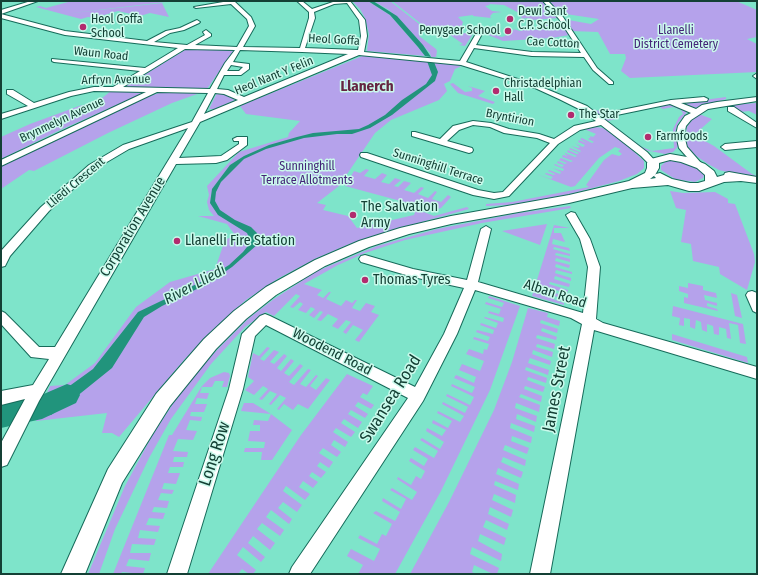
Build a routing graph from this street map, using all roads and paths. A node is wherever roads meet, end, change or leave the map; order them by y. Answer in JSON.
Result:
{"nodes":[{"id":1,"x":36,"y":1,"type":"edge"},
{"id":2,"x":299,"y":1,"type":"edge"},
{"id":3,"x":348,"y":1,"type":"edge"},
{"id":4,"x":545,"y":1,"type":"edge"},
{"id":5,"x":231,"y":2,"type":"edge"},
{"id":6,"x":196,"y":7,"type":"dead end"},
{"id":7,"x":311,"y":11,"type":"junction"},
{"id":8,"x":1,"y":12,"type":"edge"},
{"id":9,"x":3,"y":19,"type":"edge"},
{"id":10,"x":197,"y":22,"type":"dead end"},
{"id":11,"x":206,"y":32,"type":"dead end"},
{"id":12,"x":480,"y":32,"type":"dead end"},
{"id":13,"x":148,"y":43,"type":"junction"},
{"id":14,"x":472,"y":46,"type":"junction"},
{"id":15,"x":186,"y":47,"type":"junction"},
{"id":16,"x":239,"y":48,"type":"junction"},
{"id":17,"x":302,"y":50,"type":"junction"},
{"id":18,"x":359,"y":53,"type":"junction"},
{"id":19,"x":585,"y":55,"type":"junction"},
{"id":20,"x":54,"y":60,"type":"dead end"},
{"id":21,"x":462,"y":63,"type":"junction"},
{"id":22,"x":228,"y":64,"type":"junction"},
{"id":23,"x":146,"y":70,"type":"junction"},
{"id":24,"x":222,"y":73,"type":"junction"},
{"id":25,"x":611,"y":83,"type":"dead end"},
{"id":26,"x":116,"y":89,"type":"junction"},
{"id":27,"x":155,"y":90,"type":"junction"},
{"id":28,"x":212,"y":90,"type":"junction"},
{"id":29,"x":10,"y":92,"type":"dead end"},
{"id":30,"x":704,"y":99,"type":"dead end"},
{"id":31,"x":757,"y":99,"type":"edge"},
{"id":32,"x":244,"y":100,"type":"junction"},
{"id":33,"x":671,"y":102,"type":"junction"},
{"id":34,"x":32,"y":105,"type":"junction"},
{"id":35,"x":731,"y":109,"type":"dead end"},
{"id":36,"x":696,"y":112,"type":"junction"},
{"id":37,"x":612,"y":114,"type":"dead end"},
{"id":38,"x":1,"y":117,"type":"edge"},
{"id":39,"x":196,"y":122,"type":"junction"},
{"id":40,"x":602,"y":122,"type":"junction"},
{"id":41,"x":757,"y":126,"type":"edge"},
{"id":42,"x":415,"y":135,"type":"dead end"},
{"id":43,"x":237,"y":139,"type":"dead end"},
{"id":44,"x":441,"y":142,"type":"junction"},
{"id":45,"x":555,"y":142,"type":"junction"},
{"id":46,"x":757,"y":144,"type":"edge"},
{"id":47,"x":725,"y":147,"type":"dead end"},
{"id":48,"x":683,"y":148,"type":"junction"},
{"id":49,"x":469,"y":150,"type":"dead end"},
{"id":50,"x":644,"y":154,"type":"junction"},
{"id":51,"x":364,"y":155,"type":"dead end"},
{"id":52,"x":667,"y":158,"type":"junction"},
{"id":53,"x":172,"y":161,"type":"junction"},
{"id":54,"x":1,"y":163,"type":"edge"},
{"id":55,"x":653,"y":165,"type":"junction"},
{"id":56,"x":701,"y":166,"type":"junction"},
{"id":57,"x":738,"y":178,"type":"junction"},
{"id":58,"x":757,"y":180,"type":"edge"},
{"id":59,"x":668,"y":181,"type":"junction"},
{"id":60,"x":711,"y":182,"type":"junction"},
{"id":61,"x":632,"y":184,"type":"junction"},
{"id":62,"x":571,"y":215,"type":"dead end"},
{"id":63,"x":486,"y":229,"type":"dead end"},
{"id":64,"x":364,"y":259,"type":"dead end"},
{"id":65,"x":1,"y":263,"type":"edge"},
{"id":66,"x":471,"y":285,"type":"junction"},
{"id":67,"x":752,"y":295,"type":"dead end"},
{"id":68,"x":757,"y":308,"type":"edge"},
{"id":69,"x":1,"y":316,"type":"edge"},
{"id":70,"x":588,"y":321,"type":"junction"},
{"id":71,"x":250,"y":334,"type":"joint"},
{"id":72,"x":59,"y":353,"type":"junction"},
{"id":73,"x":757,"y":373,"type":"edge"},
{"id":74,"x":35,"y":393,"type":"junction"},
{"id":75,"x":418,"y":396,"type":"junction"},
{"id":76,"x":1,"y":398,"type":"edge"},
{"id":77,"x":1,"y":459,"type":"edge"},
{"id":78,"x":87,"y":539,"type":"junction"},
{"id":79,"x":60,"y":574,"type":"edge"},
{"id":80,"x":73,"y":574,"type":"edge"},
{"id":81,"x":178,"y":574,"type":"edge"},
{"id":82,"x":299,"y":574,"type":"edge"},
{"id":83,"x":540,"y":574,"type":"edge"}],
"edges":[{"from":1,"to":8,"type":"street"},
{"from":2,"to":7,"type":"street"},
{"from":3,"to":7,"type":"street"},
{"from":3,"to":18,"type":"street"},
{"from":4,"to":19,"type":"street"},
{"from":5,"to":6,"type":"street"},
{"from":5,"to":16,"type":"street","name":"Corporation Avenue"},
{"from":7,"to":17,"type":"street"},
{"from":9,"to":13,"type":"street","name":"Heol Goffa"},
{"from":10,"to":13,"type":"street"},
{"from":11,"to":15,"type":"street"},
{"from":12,"to":14,"type":"street"},
{"from":13,"to":15,"type":"street","name":"Heol Goffa"},
{"from":14,"to":19,"type":"street","name":"Cae Cotton"},
{"from":14,"to":21,"type":"street"},
{"from":15,"to":16,"type":"street","name":"Heol Goffa"},
{"from":15,"to":23,"type":"street"},
{"from":16,"to":17,"type":"street","name":"Heol Goffa"},
{"from":16,"to":22,"type":"street","name":"Corporation Avenue"},
{"from":17,"to":18,"type":"street","name":"Heol Goffa"},
{"from":18,"to":21,"type":"street","name":"Heol Goffa"},
{"from":18,"to":32,"type":"street","name":"Heol Nant Y Felin"},
{"from":19,"to":25,"type":"street"},
{"from":20,"to":23,"type":"street","name":"Waun Road"},
{"from":21,"to":40,"type":"street","name":"Heol Goffa"},
{"from":22,"to":24,"type":"street","name":"Corporation Avenue"},
{"from":22,"to":24,"type":"street"},
{"from":23,"to":26,"type":"street"},
{"from":24,"to":28,"type":"street","name":"Corporation Avenue"},
{"from":26,"to":27,"type":"street","name":"Arfryn Avenue"},
{"from":26,"to":34,"type":"street","name":"Arfryn Avenue"},
{"from":27,"to":28,"type":"street","name":"Arfryn Avenue"},
{"from":27,"to":54,"type":"street","name":"Brynmelyn Avenue"},
{"from":28,"to":32,"type":"street","name":"Arfryn Avenue"},
{"from":28,"to":39,"type":"street","name":"Corporation Avenue"},
{"from":29,"to":34,"type":"street"},
{"from":30,"to":33,"type":"street"},
{"from":31,"to":36,"type":"street"},
{"from":32,"to":39,"type":"street","name":"Heol Nant Y Felin"},
{"from":33,"to":36,"type":"street"},
{"from":33,"to":37,"type":"street"},
{"from":34,"to":38,"type":"street","name":"Arfryn Avenue"},
{"from":35,"to":41,"type":"street"},
{"from":36,"to":48,"type":"street"},
{"from":39,"to":53,"type":"street","name":"Corporation Avenue"},
{"from":39,"to":65,"type":"street","name":"Lliedi Crescent"},
{"from":40,"to":45,"type":"street"},
{"from":40,"to":50,"type":"street","name":"Heol Goffa"},
{"from":42,"to":44,"type":"street"},
{"from":43,"to":53,"type":"street"},
{"from":44,"to":45,"type":"street","name":"Bryntirion"},
{"from":44,"to":49,"type":"street"},
{"from":45,"to":51,"type":"street","name":"Sunninghill Terrace"},
{"from":46,"to":47,"type":"street"},
{"from":48,"to":52,"type":"street"},
{"from":48,"to":56,"type":"street"},
{"from":50,"to":52,"type":"street","name":"Heol Goffa"},
{"from":50,"to":55,"type":"street","name":"Heol Goffa"},
{"from":52,"to":55,"type":"main road"},
{"from":52,"to":56,"type":"main road"},
{"from":53,"to":72,"type":"street","name":"Corporation Avenue"},
{"from":55,"to":59,"type":"main road"},
{"from":55,"to":61,"type":"main road"},
{"from":56,"to":57,"type":"main road"},
{"from":56,"to":60,"type":"main road"},
{"from":57,"to":58,"type":"main road"},
{"from":57,"to":60,"type":"main road"},
{"from":59,"to":60,"type":"main road"},
{"from":59,"to":61,"type":"main road"},
{"from":61,"to":78,"type":"main road"},
{"from":62,"to":70,"type":"street","name":"James Street"},
{"from":63,"to":66,"type":"street","name":"Swansea Road"},
{"from":64,"to":66,"type":"street","name":"Alban Road"},
{"from":66,"to":70,"type":"street","name":"Alban Road"},
{"from":66,"to":75,"type":"street","name":"Swansea Road"},
{"from":67,"to":68,"type":"street"},
{"from":69,"to":72,"type":"street"},
{"from":70,"to":73,"type":"street","name":"Alban Road"},
{"from":70,"to":83,"type":"street","name":"James Street"},
{"from":71,"to":75,"type":"street","name":"Woodend Road"},
{"from":71,"to":81,"type":"street","name":"Long Row"},
{"from":72,"to":74,"type":"street","name":"Corporation Avenue"},
{"from":74,"to":76,"type":"street"},
{"from":74,"to":77,"type":"street","name":"Corporation Avenue"},
{"from":75,"to":82,"type":"street","name":"Swansea Road"},
{"from":78,"to":79,"type":"street"},
{"from":78,"to":80,"type":"main road"}]}
